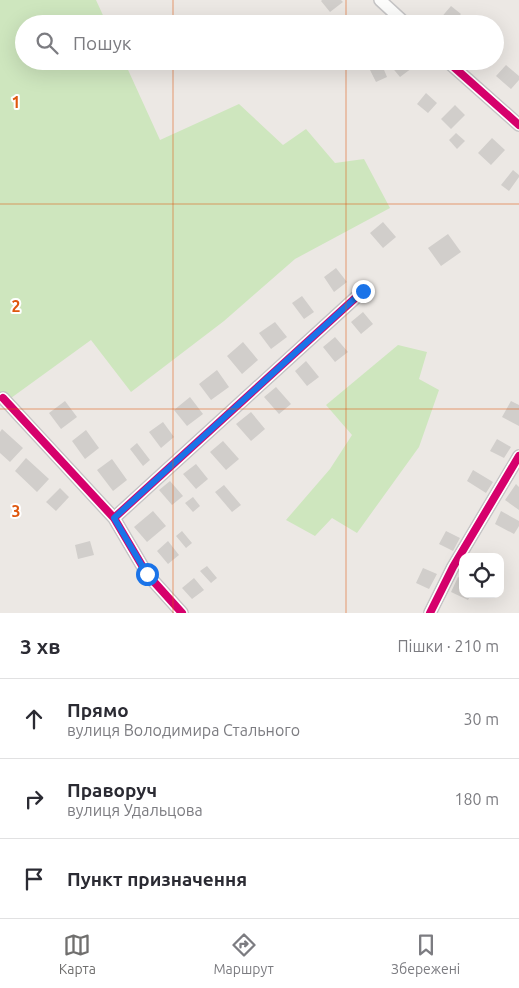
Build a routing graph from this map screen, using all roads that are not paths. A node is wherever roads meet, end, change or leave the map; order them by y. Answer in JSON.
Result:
{"nodes":[{"id":1,"x":380,"y":0,"type":"edge"},
{"id":2,"x":396,"y":15,"type":"edge"},
{"id":3,"x":457,"y":70,"type":"edge"},
{"id":4,"x":519,"y":126,"type":"edge"},
{"id":5,"x":363,"y":291,"type":"dead end"},
{"id":6,"x":3,"y":398,"type":"dead end"},
{"id":7,"x":519,"y":456,"type":"edge"},
{"id":8,"x":114,"y":518,"type":"junction"},
{"id":9,"x":182,"y":613,"type":"edge"},
{"id":10,"x":430,"y":613,"type":"edge"}],
"edges":[{"from":1,"to":2,"type":"street"},
{"from":3,"to":4,"type":"street"},
{"from":5,"to":8,"type":"street"},
{"from":6,"to":8,"type":"street"},
{"from":7,"to":10,"type":"street"},
{"from":8,"to":9,"type":"street"}]}
